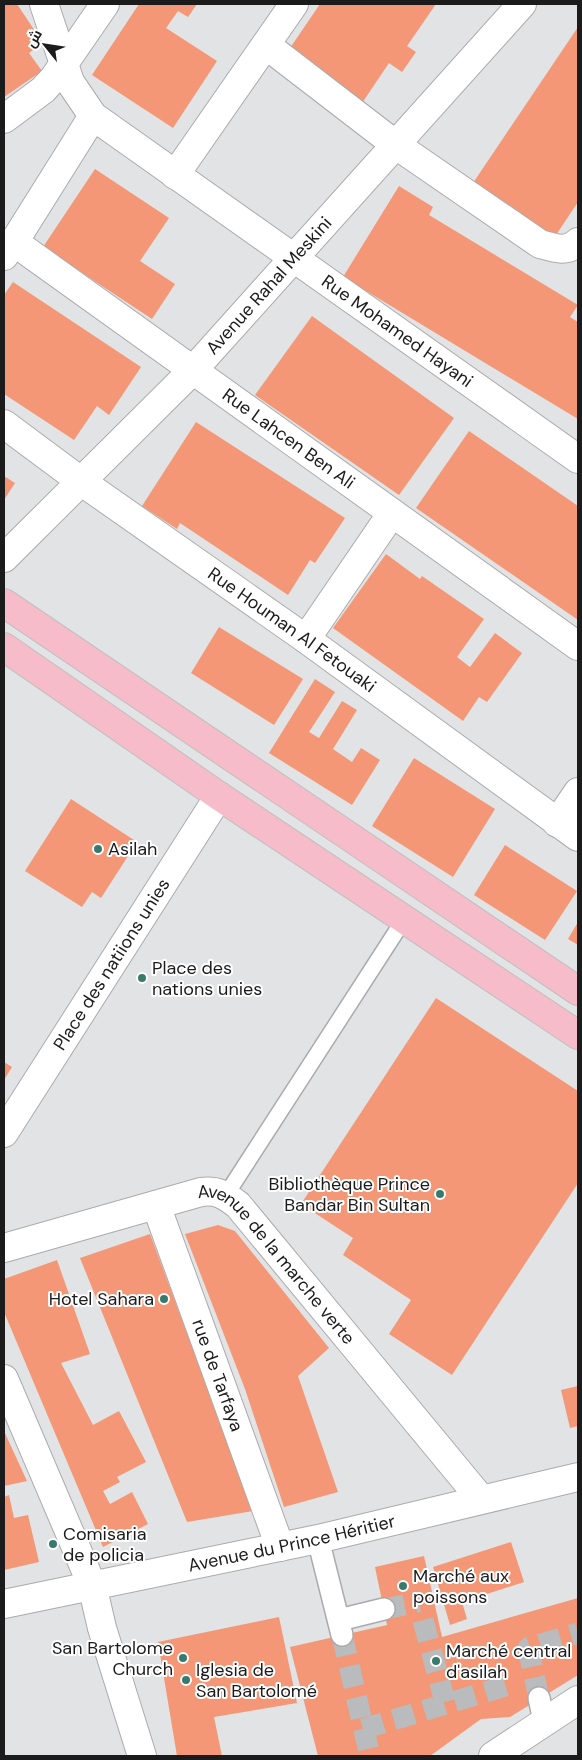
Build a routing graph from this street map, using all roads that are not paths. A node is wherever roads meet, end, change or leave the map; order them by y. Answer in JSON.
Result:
{"nodes":[{"id":1,"x":44,"y":4,"type":"edge"},
{"id":2,"x":105,"y":4,"type":"edge"},
{"id":3,"x":294,"y":4,"type":"edge"},
{"id":4,"x":522,"y":4,"type":"edge"},
{"id":5,"x":266,"y":45,"type":"junction"},
{"id":6,"x":63,"y":66,"type":"junction"},
{"id":7,"x":93,"y":116,"type":"junction"},
{"id":8,"x":4,"y":119,"type":"edge"},
{"id":9,"x":396,"y":146,"type":"junction"},
{"id":10,"x":175,"y":175,"type":"junction"},
{"id":11,"x":578,"y":242,"type":"edge"},
{"id":12,"x":9,"y":249,"type":"edge"},
{"id":13,"x":295,"y":257,"type":"junction"},
{"id":14,"x":194,"y":369,"type":"junction"},
{"id":15,"x":4,"y":424,"type":"edge"},
{"id":16,"x":578,"y":459,"type":"edge"},
{"id":17,"x":82,"y":482,"type":"junction"},
{"id":18,"x":392,"y":513,"type":"junction"},
{"id":19,"x":4,"y":558,"type":"edge"},
{"id":20,"x":4,"y":603,"type":"edge"},
{"id":21,"x":306,"y":639,"type":"junction"},
{"id":22,"x":578,"y":646,"type":"edge"},
{"id":23,"x":4,"y":647,"type":"edge"},
{"id":24,"x":578,"y":792,"type":"edge"},
{"id":25,"x":219,"y":796,"type":"junction"},
{"id":26,"x":568,"y":830,"type":"edge"},
{"id":27,"x":405,"y":918,"type":"junction"},
{"id":28,"x":578,"y":991,"type":"edge"},
{"id":29,"x":578,"y":1035,"type":"edge"},
{"id":30,"x":4,"y":1133,"type":"edge"},
{"id":31,"x":226,"y":1195,"type":"junction"},
{"id":32,"x":156,"y":1205,"type":"junction"},
{"id":33,"x":4,"y":1248,"type":"edge"},
{"id":34,"x":4,"y":1379,"type":"edge"},
{"id":35,"x":578,"y":1477,"type":"edge"},
{"id":36,"x":481,"y":1499,"type":"junction"},
{"id":37,"x":318,"y":1539,"type":"junction"},
{"id":38,"x":280,"y":1547,"type":"junction"},
{"id":39,"x":92,"y":1585,"type":"junction"},
{"id":40,"x":4,"y":1604,"type":"edge"},
{"id":41,"x":384,"y":1609,"type":"tunnel mouth"},
{"id":42,"x":578,"y":1700,"type":"edge"},
{"id":43,"x":142,"y":1756,"type":"edge"},
{"id":44,"x":492,"y":1756,"type":"edge"}],
"edges":[{"from":1,"to":6,"type":"street","name":"Rue Mohamed Hayani"},
{"from":2,"to":6,"type":"street"},
{"from":3,"to":5,"type":"street"},
{"from":4,"to":9,"type":"street","name":"Avenue Rahal Meskini"},
{"from":5,"to":9,"type":"street"},
{"from":5,"to":10,"type":"street"},
{"from":6,"to":7,"type":"street","name":"Rue Mohamed Hayani"},
{"from":6,"to":8,"type":"street"},
{"from":7,"to":10,"type":"street","name":"Rue Mohamed Hayani"},
{"from":7,"to":12,"type":"street"},
{"from":9,"to":11,"type":"street"},
{"from":9,"to":13,"type":"street","name":"Avenue Rahal Meskini"},
{"from":10,"to":13,"type":"street","name":"Rue Mohamed Hayani"},
{"from":12,"to":14,"type":"street","name":"Rue Lahcen Ben Ali"},
{"from":13,"to":14,"type":"street","name":"Avenue Rahal Meskini"},
{"from":13,"to":16,"type":"street","name":"Rue Mohamed Hayani"},
{"from":14,"to":17,"type":"street","name":"Avenue Rahal Meskini"},
{"from":14,"to":18,"type":"street","name":"Rue Lahcen Ben Ali"},
{"from":15,"to":17,"type":"street","name":"Rue Houman Al Fetouaki"},
{"from":17,"to":19,"type":"street","name":"Avenue Rahal Meskini"},
{"from":17,"to":21,"type":"street","name":"Rue Houman Al Fetouaki"},
{"from":18,"to":21,"type":"street"},
{"from":18,"to":22,"type":"street","name":"Rue Lahcen Ben Ali"},
{"from":20,"to":28,"type":"main road"},
{"from":21,"to":26,"type":"street","name":"Rue Houman Al Fetouaki"},
{"from":23,"to":25,"type":"main road"},
{"from":24,"to":26,"type":"street"},
{"from":25,"to":27,"type":"main road"},
{"from":25,"to":30,"type":"street","name":"Place des natiions unies"},
{"from":27,"to":29,"type":"main road"},
{"from":27,"to":31,"type":"lane"},
{"from":31,"to":32,"type":"street","name":"Avenue de la marche verte"},
{"from":31,"to":36,"type":"street","name":"Avenue de la marche verte"},
{"from":32,"to":33,"type":"street","name":"Avenue de la marche verte"},
{"from":32,"to":38,"type":"street","name":"rue de Tarfaya"},
{"from":34,"to":39,"type":"street"},
{"from":35,"to":36,"type":"street","name":"Avenue du Prince Héritier"},
{"from":36,"to":37,"type":"street","name":"Avenue du Prince Héritier"},
{"from":37,"to":38,"type":"street","name":"Avenue du Prince Héritier"},
{"from":37,"to":41,"type":"street"},
{"from":38,"to":39,"type":"street","name":"Avenue du Prince Héritier"},
{"from":39,"to":40,"type":"street","name":"Avenue du Prince Héritier"},
{"from":39,"to":43,"type":"street"},
{"from":42,"to":44,"type":"street"}]}
